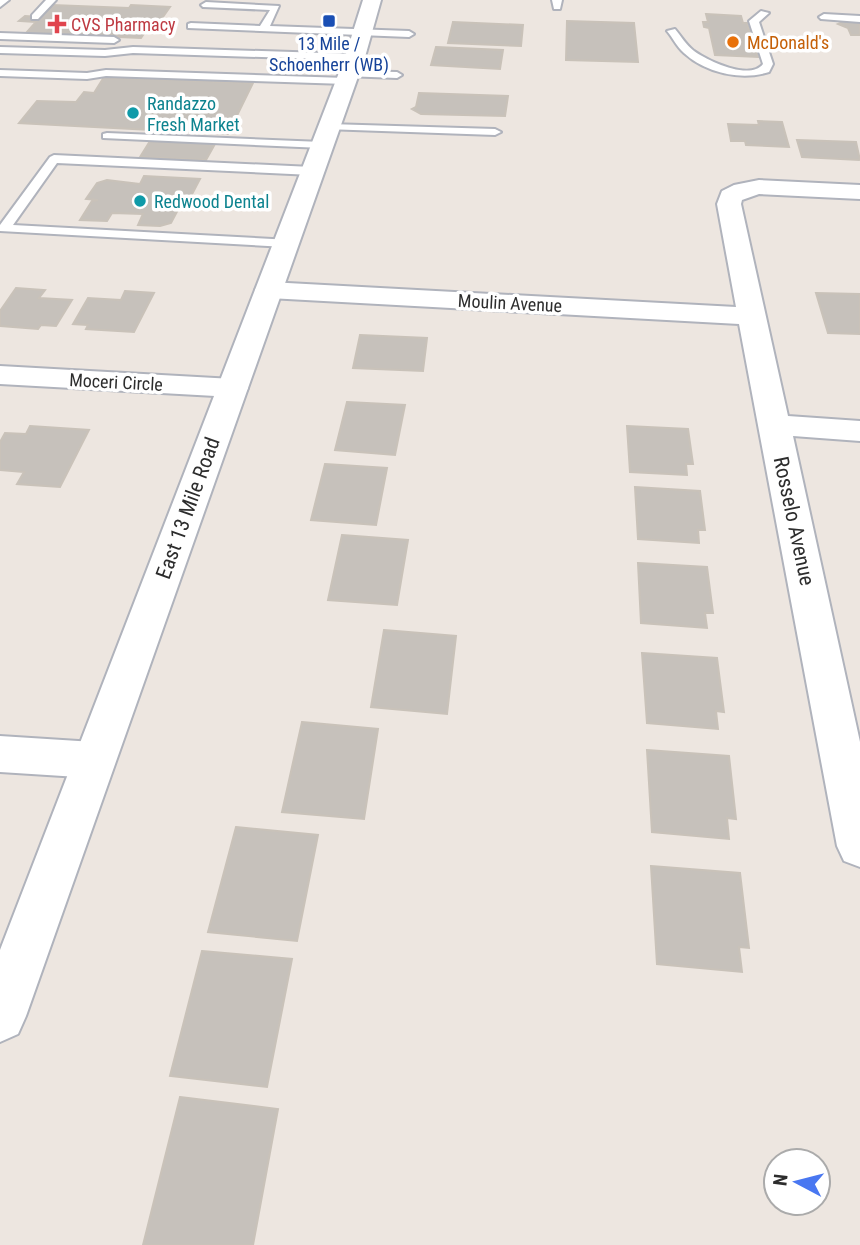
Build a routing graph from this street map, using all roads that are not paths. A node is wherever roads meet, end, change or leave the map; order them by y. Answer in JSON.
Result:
{"nodes":[{"id":1,"x":4,"y":0,"type":"edge"},
{"id":2,"x":51,"y":0,"type":"edge"},
{"id":3,"x":372,"y":0,"type":"edge"},
{"id":4,"x":201,"y":2,"type":"edge"},
{"id":5,"x":0,"y":4,"type":"edge"},
{"id":6,"x":764,"y":13,"type":"dead end"},
{"id":7,"x":823,"y":14,"type":"dead end"},
{"id":8,"x":860,"y":19,"type":"edge"},
{"id":9,"x":23,"y":22,"type":"dead end"},
{"id":10,"x":263,"y":29,"type":"junction"},
{"id":11,"x":672,"y":31,"type":"dead end"},
{"id":12,"x":364,"y":32,"type":"junction"},
{"id":13,"x":409,"y":34,"type":"dead end"},
{"id":14,"x":0,"y":36,"type":"edge"},
{"id":15,"x":184,"y":39,"type":"junction"},
{"id":16,"x":0,"y":50,"type":"edge"},
{"id":17,"x":350,"y":71,"type":"junction"},
{"id":18,"x":0,"y":73,"type":"edge"},
{"id":19,"x":164,"y":75,"type":"junction"},
{"id":20,"x":397,"y":75,"type":"dead end"},
{"id":21,"x":495,"y":132,"type":"dead end"},
{"id":22,"x":107,"y":136,"type":"dead end"},
{"id":23,"x":321,"y":148,"type":"junction"},
{"id":24,"x":860,"y":191,"type":"edge"},
{"id":25,"x":286,"y":243,"type":"junction"},
{"id":26,"x":269,"y":289,"type":"junction"},
{"id":27,"x":751,"y":316,"type":"junction"},
{"id":28,"x":0,"y":375,"type":"edge"},
{"id":29,"x":233,"y":388,"type":"junction"},
{"id":30,"x":774,"y":425,"type":"junction"},
{"id":31,"x":860,"y":432,"type":"edge"},
{"id":32,"x":0,"y":754,"type":"edge"},
{"id":33,"x":94,"y":760,"type":"junction"},
{"id":34,"x":860,"y":846,"type":"edge"},
{"id":35,"x":0,"y":1016,"type":"edge"}],
"edges":[{"from":1,"to":5,"type":"lane"},
{"from":2,"to":9,"type":"lane"},
{"from":3,"to":12,"type":"street","name":"East 13 Mile Road"},
{"from":4,"to":10,"type":"lane"},
{"from":4,"to":15,"type":"lane"},
{"from":6,"to":11,"type":"lane"},
{"from":7,"to":8,"type":"lane"},
{"from":10,"to":12,"type":"lane"},
{"from":10,"to":15,"type":"lane"},
{"from":12,"to":13,"type":"lane"},
{"from":12,"to":17,"type":"street","name":"East 13 Mile Road"},
{"from":14,"to":15,"type":"lane"},
{"from":15,"to":16,"type":"lane"},
{"from":15,"to":17,"type":"lane"},
{"from":15,"to":19,"type":"lane"},
{"from":17,"to":19,"type":"lane"},
{"from":17,"to":20,"type":"lane"},
{"from":17,"to":23,"type":"street","name":"East 13 Mile Road"},
{"from":18,"to":19,"type":"lane"},
{"from":21,"to":23,"type":"lane"},
{"from":22,"to":23,"type":"lane"},
{"from":23,"to":25,"type":"street","name":"East 13 Mile Road"},
{"from":23,"to":25,"type":"lane"},
{"from":24,"to":27,"type":"street","name":"Rosselo Avenue"},
{"from":25,"to":26,"type":"street","name":"East 13 Mile Road"},
{"from":26,"to":27,"type":"street","name":"Moulin Avenue"},
{"from":26,"to":29,"type":"street","name":"East 13 Mile Road"},
{"from":27,"to":30,"type":"street","name":"Rosselo Avenue"},
{"from":28,"to":29,"type":"street","name":"Moceri Circle"},
{"from":29,"to":33,"type":"street","name":"East 13 Mile Road"},
{"from":30,"to":31,"type":"street"},
{"from":30,"to":34,"type":"street","name":"Rosselo Avenue"},
{"from":32,"to":33,"type":"street"},
{"from":33,"to":35,"type":"street","name":"East 13 Mile Road"}]}
